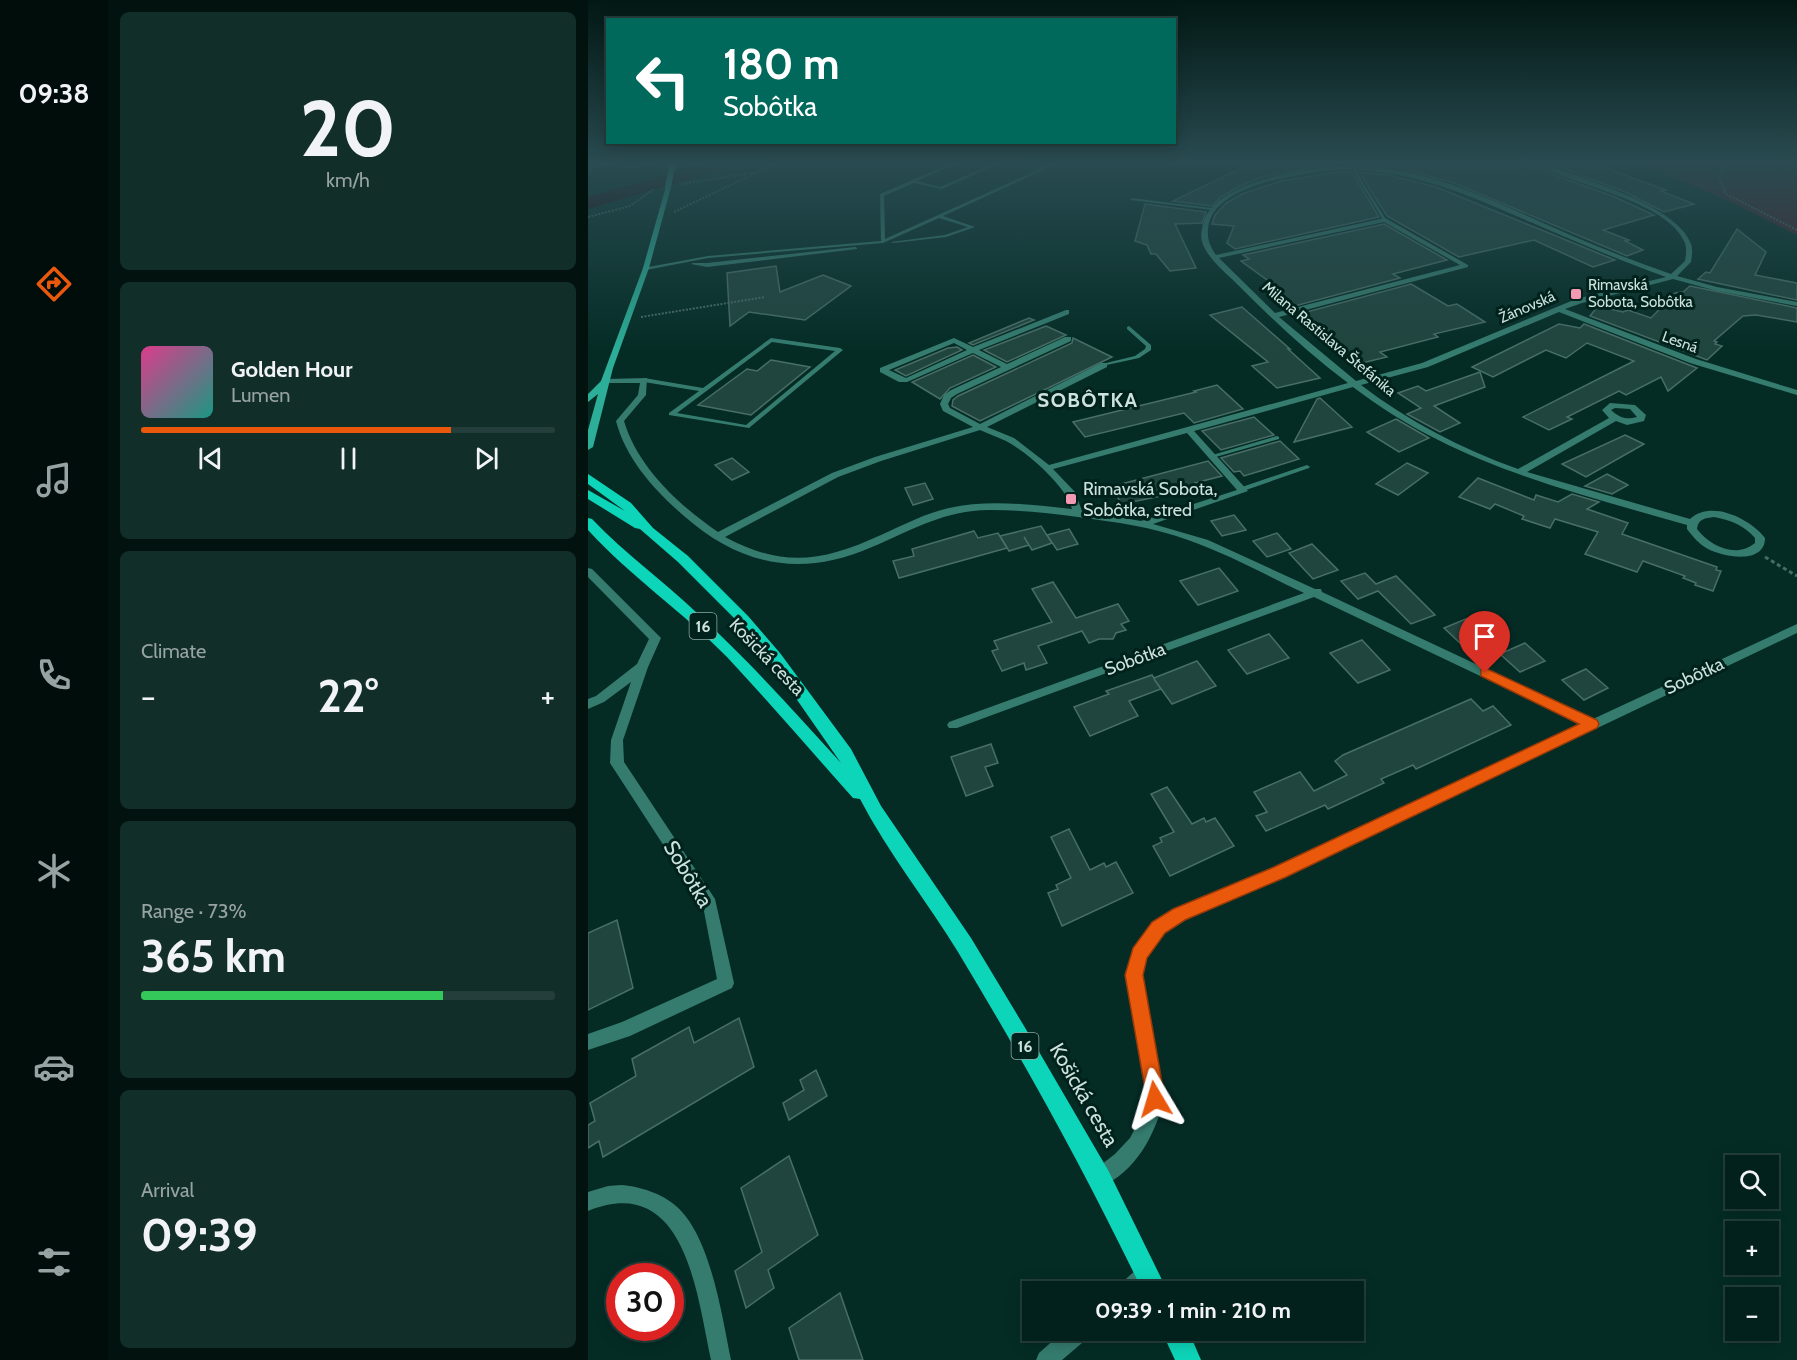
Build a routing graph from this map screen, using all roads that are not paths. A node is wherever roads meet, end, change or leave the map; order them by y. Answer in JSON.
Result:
{"nodes":[{"id":1,"x":658,"y":225,"type":"edge"},
{"id":2,"x":883,"y":225,"type":"edge"},
{"id":3,"x":921,"y":225,"type":"edge"},
{"id":4,"x":968,"y":225,"type":"edge"},
{"id":5,"x":1205,"y":225,"type":"edge"},
{"id":6,"x":1360,"y":225,"type":"edge"},
{"id":7,"x":1395,"y":225,"type":"edge"},
{"id":8,"x":1549,"y":225,"type":"edge"},
{"id":9,"x":1675,"y":225,"type":"edge"},
{"id":10,"x":883,"y":242,"type":"junction"},
{"id":11,"x":739,"y":254,"type":"junction"},
{"id":12,"x":1215,"y":257,"type":"junction"},
{"id":13,"x":738,"y":262,"type":"junction"},
{"id":14,"x":685,"y":263,"type":"junction"},
{"id":15,"x":646,"y":268,"type":"junction"},
{"id":16,"x":1672,"y":277,"type":"junction"},
{"id":17,"x":1797,"y":304,"type":"edge"},
{"id":18,"x":1557,"y":309,"type":"junction"},
{"id":19,"x":1066,"y":312,"type":"dead end"},
{"id":20,"x":1274,"y":316,"type":"junction"},
{"id":21,"x":1129,"y":328,"type":"dead end"},
{"id":22,"x":1068,"y":339,"type":"dead end"},
{"id":23,"x":973,"y":350,"type":"junction"},
{"id":24,"x":1104,"y":365,"type":"joint"},
{"id":25,"x":1006,"y":367,"type":"junction"},
{"id":26,"x":644,"y":380,"type":"junction"},
{"id":27,"x":606,"y":381,"type":"junction"},
{"id":28,"x":1356,"y":385,"type":"junction"},
{"id":29,"x":704,"y":390,"type":"junction"},
{"id":30,"x":1797,"y":393,"type":"edge"},
{"id":31,"x":588,"y":399,"type":"edge"},
{"id":32,"x":1615,"y":418,"type":"dead end"},
{"id":33,"x":980,"y":427,"type":"junction"},
{"id":34,"x":1188,"y":429,"type":"junction"},
{"id":35,"x":1276,"y":438,"type":"dead end"},
{"id":36,"x":588,"y":447,"type":"edge"},
{"id":37,"x":1212,"y":456,"type":"junction"},
{"id":38,"x":1307,"y":467,"type":"dead end"},
{"id":39,"x":1047,"y":468,"type":"junction"},
{"id":40,"x":1519,"y":472,"type":"junction"},
{"id":41,"x":588,"y":478,"type":"edge"},
{"id":42,"x":1243,"y":488,"type":"junction"},
{"id":43,"x":588,"y":494,"type":"edge"},
{"id":44,"x":1078,"y":514,"type":"junction"},
{"id":45,"x":588,"y":522,"type":"edge"},
{"id":46,"x":1692,"y":523,"type":"junction"},
{"id":47,"x":1142,"y":524,"type":"junction"},
{"id":48,"x":649,"y":531,"type":"junction"},
{"id":49,"x":588,"y":537,"type":"edge"},
{"id":50,"x":716,"y":537,"type":"junction"},
{"id":51,"x":612,"y":549,"type":"junction"},
{"id":52,"x":588,"y":571,"type":"edge"},
{"id":53,"x":1317,"y":592,"type":"junction"},
{"id":54,"x":1797,"y":628,"type":"edge"},
{"id":55,"x":642,"y":667,"type":"junction"},
{"id":56,"x":588,"y":705,"type":"edge"},
{"id":57,"x":1592,"y":724,"type":"junction"},
{"id":58,"x":953,"y":725,"type":"dead end"},
{"id":59,"x":875,"y":811,"type":"junction"},
{"id":60,"x":588,"y":1042,"type":"edge"},
{"id":61,"x":1100,"y":1178,"type":"junction"},
{"id":62,"x":588,"y":1202,"type":"edge"},
{"id":63,"x":1150,"y":1281,"type":"edge"},
{"id":64,"x":1069,"y":1341,"type":"edge"},
{"id":65,"x":1179,"y":1341,"type":"edge"},
{"id":66,"x":721,"y":1360,"type":"edge"},
{"id":67,"x":1046,"y":1360,"type":"edge"},
{"id":68,"x":1188,"y":1360,"type":"edge"}],
"edges":[{"from":1,"to":15,"type":"main road","bridge":true},
{"from":2,"to":10,"type":"lane"},
{"from":3,"to":10,"type":"lane"},
{"from":4,"to":10,"type":"lane"},
{"from":5,"to":12,"type":"street","name":"Milana Rastislava Štefánika"},
{"from":6,"to":12,"type":"street"},
{"from":7,"to":20,"type":"street"},
{"from":8,"to":16,"type":"street"},
{"from":9,"to":16,"type":"street"},
{"from":10,"to":11,"type":"lane"},
{"from":10,"to":13,"type":"lane"},
{"from":11,"to":13,"type":"lane"},
{"from":11,"to":14,"type":"lane"},
{"from":12,"to":20,"type":"street","name":"Milana Rastislava Štefánika"},
{"from":13,"to":14,"type":"lane"},
{"from":14,"to":15,"type":"lane"},
{"from":15,"to":27,"type":"main road"},
{"from":16,"to":17,"type":"street"},
{"from":16,"to":18,"type":"street","name":"Žánovská"},
{"from":18,"to":28,"type":"street","name":"Žánovská"},
{"from":18,"to":30,"type":"street","name":"Lesná"},
{"from":19,"to":23,"type":"street"},
{"from":20,"to":28,"type":"street","name":"Milana Rastislava Štefánika"},
{"from":21,"to":24,"type":"lane"},
{"from":22,"to":25,"type":"street"},
{"from":23,"to":23,"type":"street"},
{"from":23,"to":25,"type":"street"},
{"from":24,"to":33,"type":"street"},
{"from":25,"to":33,"type":"street"},
{"from":26,"to":27,"type":"street"},
{"from":26,"to":29,"type":"lane"},
{"from":26,"to":50,"type":"street"},
{"from":27,"to":31,"type":"main road"},
{"from":27,"to":36,"type":"main road"},
{"from":28,"to":34,"type":"street","name":"Žánovská"},
{"from":28,"to":40,"type":"street","name":"Milana Rastislava Štefánika"},
{"from":29,"to":29,"type":"lane"},
{"from":32,"to":40,"type":"street"},
{"from":33,"to":39,"type":"street"},
{"from":33,"to":50,"type":"street"},
{"from":34,"to":37,"type":"street"},
{"from":34,"to":39,"type":"street"},
{"from":35,"to":37,"type":"lane"},
{"from":37,"to":42,"type":"street"},
{"from":38,"to":42,"type":"lane"},
{"from":39,"to":44,"type":"street"},
{"from":40,"to":46,"type":"street","name":"Milana Rastislava Štefánika"},
{"from":41,"to":48,"type":"main road","name":"Košická cesta","number":"16"},
{"from":42,"to":47,"type":"street"},
{"from":43,"to":48,"type":"main road","name":"Košická cesta","number":"16"},
{"from":44,"to":47,"type":"street"},
{"from":44,"to":50,"type":"street"},
{"from":45,"to":51,"type":"main road","name":"Košická cesta","number":"16"},
{"from":46,"to":46,"type":"street"},
{"from":47,"to":53,"type":"street"},
{"from":48,"to":59,"type":"main road","name":"Košická cesta","number":"16"},
{"from":49,"to":51,"type":"main road","name":"Košická cesta","number":"16"},
{"from":51,"to":59,"type":"main road","name":"Košická cesta","number":"16"},
{"from":52,"to":55,"type":"street","name":"Sobôtka"},
{"from":53,"to":57,"type":"street"},
{"from":53,"to":58,"type":"street","name":"Sobôtka"},
{"from":54,"to":57,"type":"street","name":"Sobôtka"},
{"from":55,"to":56,"type":"street"},
{"from":55,"to":60,"type":"street","name":"Sobôtka"},
{"from":57,"to":61,"type":"street","name":"Sobôtka"},
{"from":59,"to":61,"type":"main road","name":"Košická cesta","number":"16"},
{"from":61,"to":63,"type":"main road","name":"Košická cesta","number":"16"},
{"from":62,"to":66,"type":"street"},
{"from":64,"to":67,"type":"street"},
{"from":65,"to":68,"type":"main road"}]}
